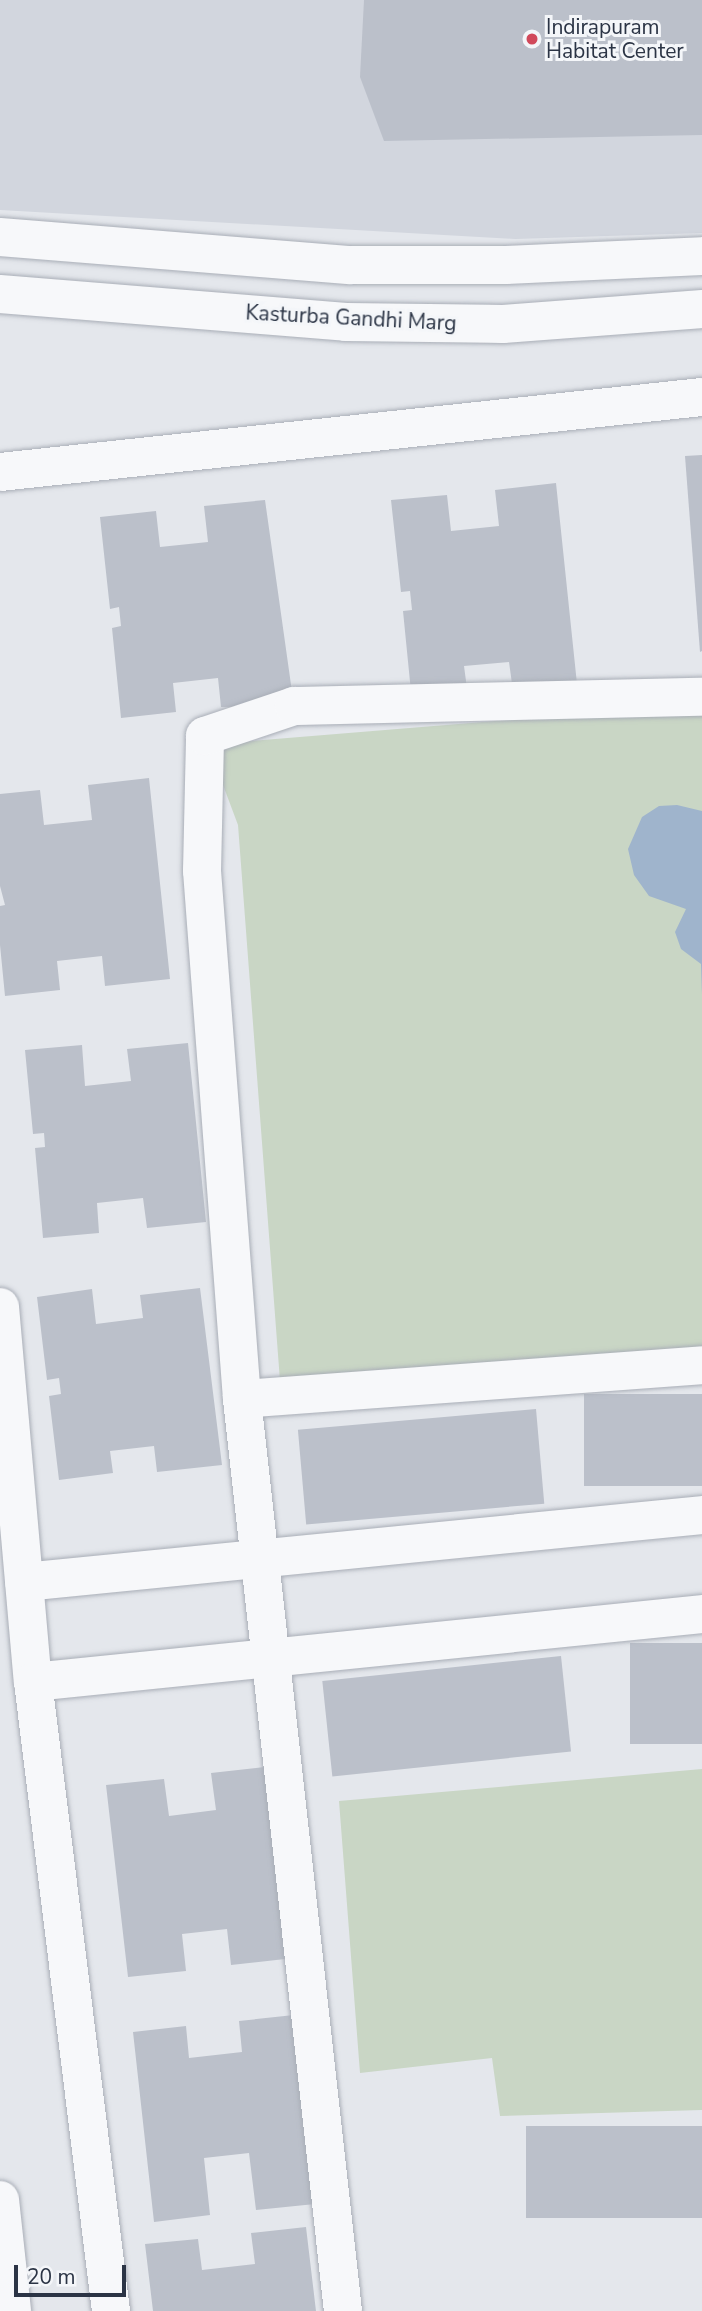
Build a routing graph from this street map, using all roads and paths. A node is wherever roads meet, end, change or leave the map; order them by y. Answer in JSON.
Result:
{"nodes":[{"id":1,"x":0,"y":237,"type":"edge"},
{"id":2,"x":702,"y":256,"type":"edge"},
{"id":3,"x":0,"y":294,"type":"edge"},
{"id":4,"x":702,"y":309,"type":"edge"},
{"id":5,"x":702,"y":397,"type":"edge"},
{"id":6,"x":0,"y":472,"type":"edge"},
{"id":7,"x":702,"y":697,"type":"edge"},
{"id":8,"x":0,"y":1307,"type":"edge"},
{"id":9,"x":702,"y":1365,"type":"edge"},
{"id":10,"x":242,"y":1399,"type":"junction"},
{"id":11,"x":702,"y":1515,"type":"edge"},
{"id":12,"x":261,"y":1558,"type":"junction"},
{"id":13,"x":24,"y":1582,"type":"junction"},
{"id":14,"x":702,"y":1614,"type":"edge"},
{"id":15,"x":273,"y":1657,"type":"junction"},
{"id":16,"x":33,"y":1682,"type":"junction"},
{"id":17,"x":0,"y":2200,"type":"edge"},
{"id":18,"x":12,"y":2311,"type":"edge"},
{"id":19,"x":111,"y":2311,"type":"edge"},
{"id":20,"x":343,"y":2311,"type":"edge"}],
"edges":[{"from":1,"to":2,"type":"street"},
{"from":3,"to":4,"type":"street","name":"Kasturba Gandhi Marg"},
{"from":5,"to":6,"type":"street"},
{"from":7,"to":10,"type":"street"},
{"from":8,"to":13,"type":"street"},
{"from":9,"to":10,"type":"street"},
{"from":10,"to":12,"type":"street"},
{"from":11,"to":12,"type":"street"},
{"from":12,"to":13,"type":"street"},
{"from":12,"to":15,"type":"street"},
{"from":13,"to":16,"type":"street"},
{"from":14,"to":15,"type":"street"},
{"from":15,"to":16,"type":"street"},
{"from":15,"to":20,"type":"street"},
{"from":16,"to":19,"type":"street"},
{"from":17,"to":18,"type":"street"}]}
